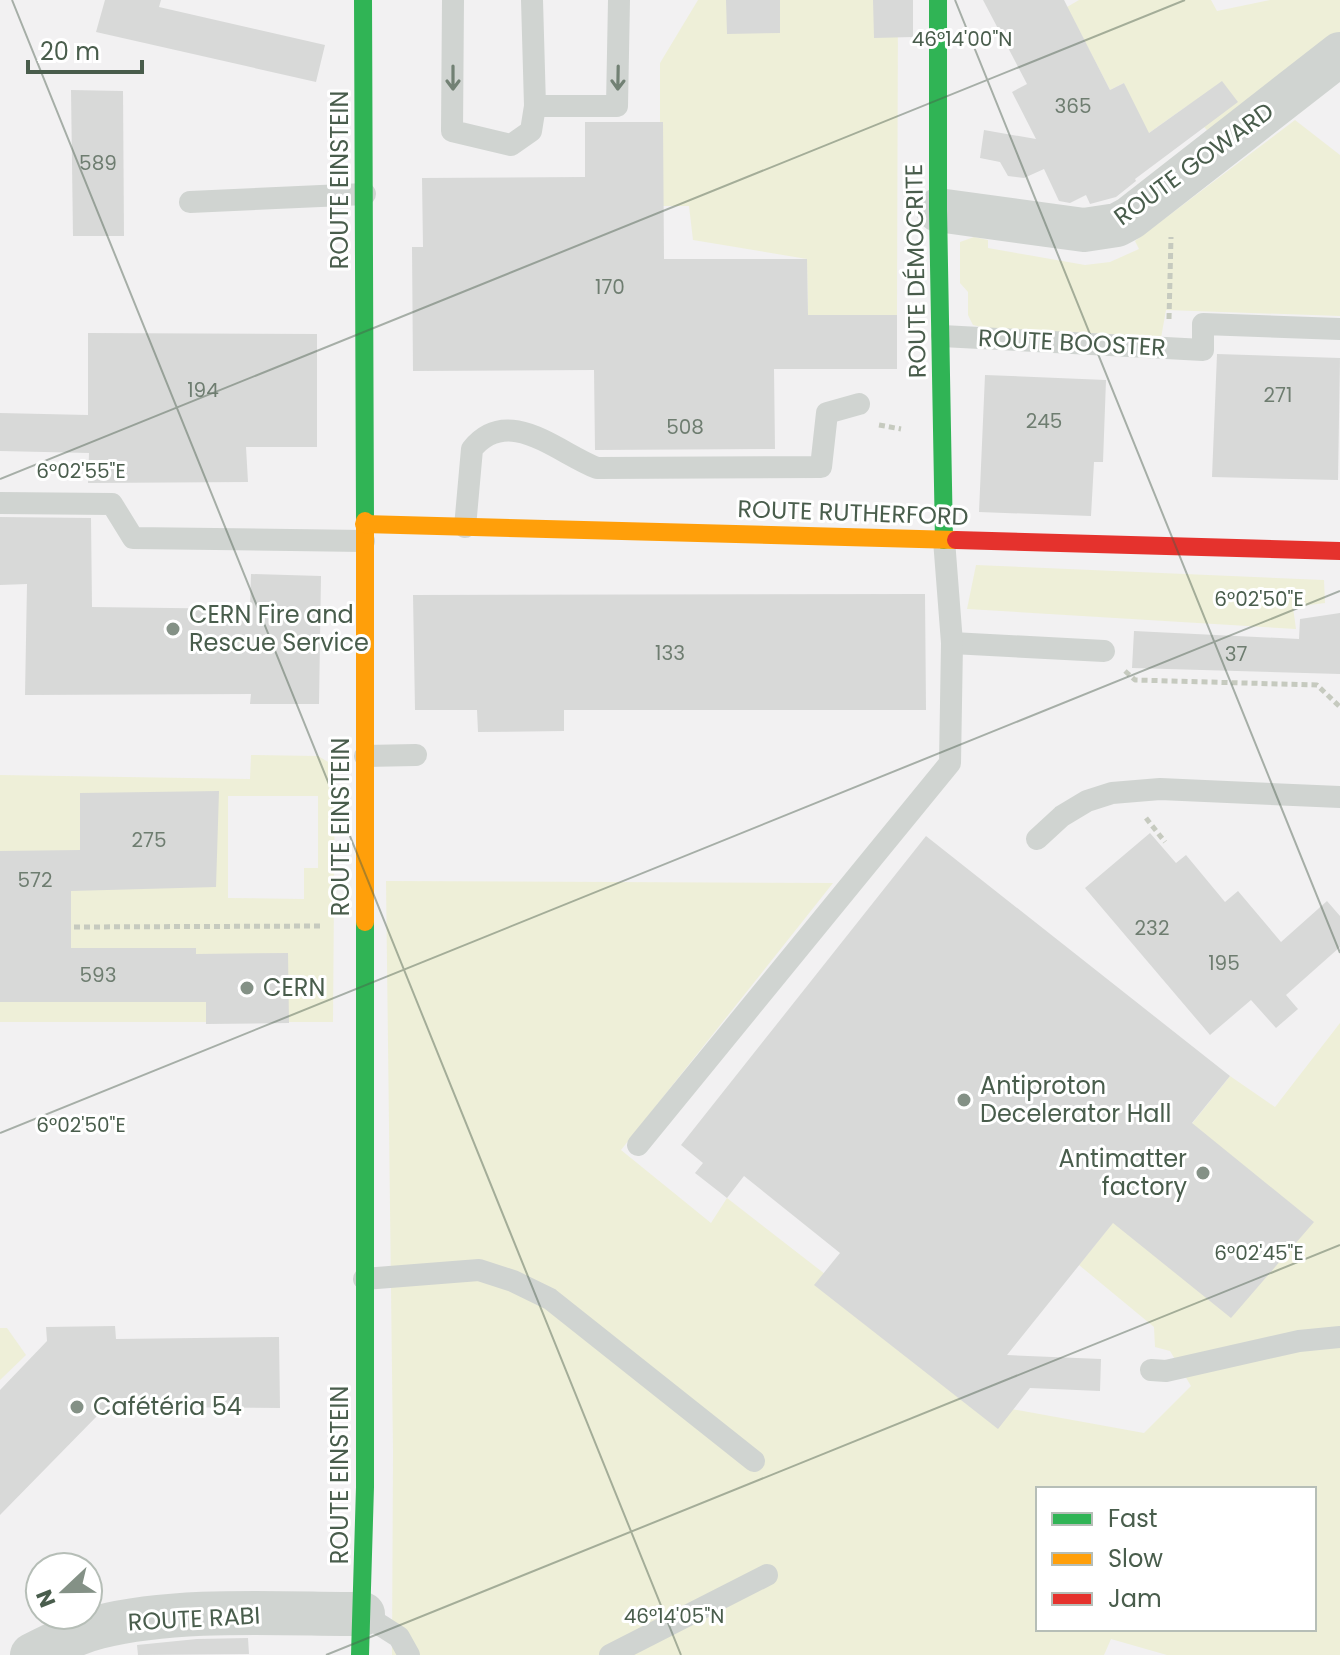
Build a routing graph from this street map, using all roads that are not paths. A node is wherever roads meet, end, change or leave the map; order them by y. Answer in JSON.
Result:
{"nodes":[{"id":1,"x":363,"y":0,"type":"edge"},
{"id":2,"x":453,"y":0,"type":"edge"},
{"id":3,"x":532,"y":0,"type":"edge"},
{"id":4,"x":619,"y":0,"type":"edge"},
{"id":5,"x":938,"y":0,"type":"edge"},
{"id":6,"x":1340,"y":54,"type":"edge"},
{"id":7,"x":535,"y":106,"type":"junction"},
{"id":8,"x":365,"y":194,"type":"junction"},
{"id":9,"x":190,"y":202,"type":"dead end"},
{"id":10,"x":938,"y":210,"type":"junction"},
{"id":11,"x":1340,"y":329,"type":"edge"},
{"id":12,"x":942,"y":336,"type":"junction"},
{"id":13,"x":859,"y":404,"type":"dead end"},
{"id":14,"x":0,"y":503,"type":"edge"},
{"id":15,"x":465,"y":527,"type":"junction"},
{"id":16,"x":364,"y":533,"type":"junction"},
{"id":17,"x":944,"y":540,"type":"junction"},
{"id":18,"x":1340,"y":551,"type":"edge"},
{"id":19,"x":952,"y":643,"type":"junction"},
{"id":20,"x":1104,"y":651,"type":"road end"},
{"id":21,"x":416,"y":755,"type":"dead end"},
{"id":22,"x":365,"y":756,"type":"junction"},
{"id":23,"x":1340,"y":797,"type":"edge"},
{"id":24,"x":1037,"y":839,"type":"dead end"},
{"id":25,"x":638,"y":1145,"type":"dead end"},
{"id":26,"x":364,"y":1279,"type":"junction"},
{"id":27,"x":1340,"y":1337,"type":"edge"},
{"id":28,"x":1151,"y":1370,"type":"dead end"},
{"id":29,"x":754,"y":1461,"type":"dead end"},
{"id":30,"x":767,"y":1575,"type":"dead end"},
{"id":31,"x":361,"y":1634,"type":"edge"},
{"id":32,"x":32,"y":1655,"type":"edge"},
{"id":33,"x":409,"y":1655,"type":"edge"},
{"id":34,"x":610,"y":1655,"type":"edge"}],
"edges":[{"from":1,"to":8,"type":"street","name":"ROUTE EINSTEIN"},
{"from":2,"to":7,"type":"lane","one_way":true},
{"from":3,"to":7,"type":"lane"},
{"from":4,"to":7,"type":"lane","one_way":true},
{"from":5,"to":10,"type":"street","name":"ROUTE DÉMOCRITE"},
{"from":6,"to":10,"type":"street","name":"ROUTE GOWARD"},
{"from":8,"to":9,"type":"lane"},
{"from":8,"to":16,"type":"street","name":"ROUTE EINSTEIN"},
{"from":10,"to":12,"type":"street","name":"ROUTE DÉMOCRITE"},
{"from":11,"to":12,"type":"lane","name":"ROUTE BOOSTER"},
{"from":12,"to":17,"type":"street","name":"ROUTE DÉMOCRITE"},
{"from":13,"to":15,"type":"lane"},
{"from":14,"to":16,"type":"lane"},
{"from":15,"to":16,"type":"street","name":"ROUTE RUTHERFORD"},
{"from":15,"to":17,"type":"street","name":"ROUTE RUTHERFORD"},
{"from":16,"to":22,"type":"street","name":"ROUTE EINSTEIN"},
{"from":17,"to":18,"type":"street","name":"ROUTE RUTHERFORD"},
{"from":17,"to":19,"type":"lane"},
{"from":19,"to":20,"type":"lane"},
{"from":19,"to":25,"type":"lane"},
{"from":21,"to":22,"type":"lane"},
{"from":22,"to":26,"type":"street","name":"ROUTE EINSTEIN"},
{"from":23,"to":24,"type":"lane"},
{"from":26,"to":29,"type":"lane"},
{"from":26,"to":31,"type":"street","name":"ROUTE EINSTEIN"},
{"from":27,"to":28,"type":"lane"},
{"from":30,"to":34,"type":"lane"},
{"from":31,"to":32,"type":"street","name":"ROUTE RABI"},
{"from":31,"to":33,"type":"lane"}]}
